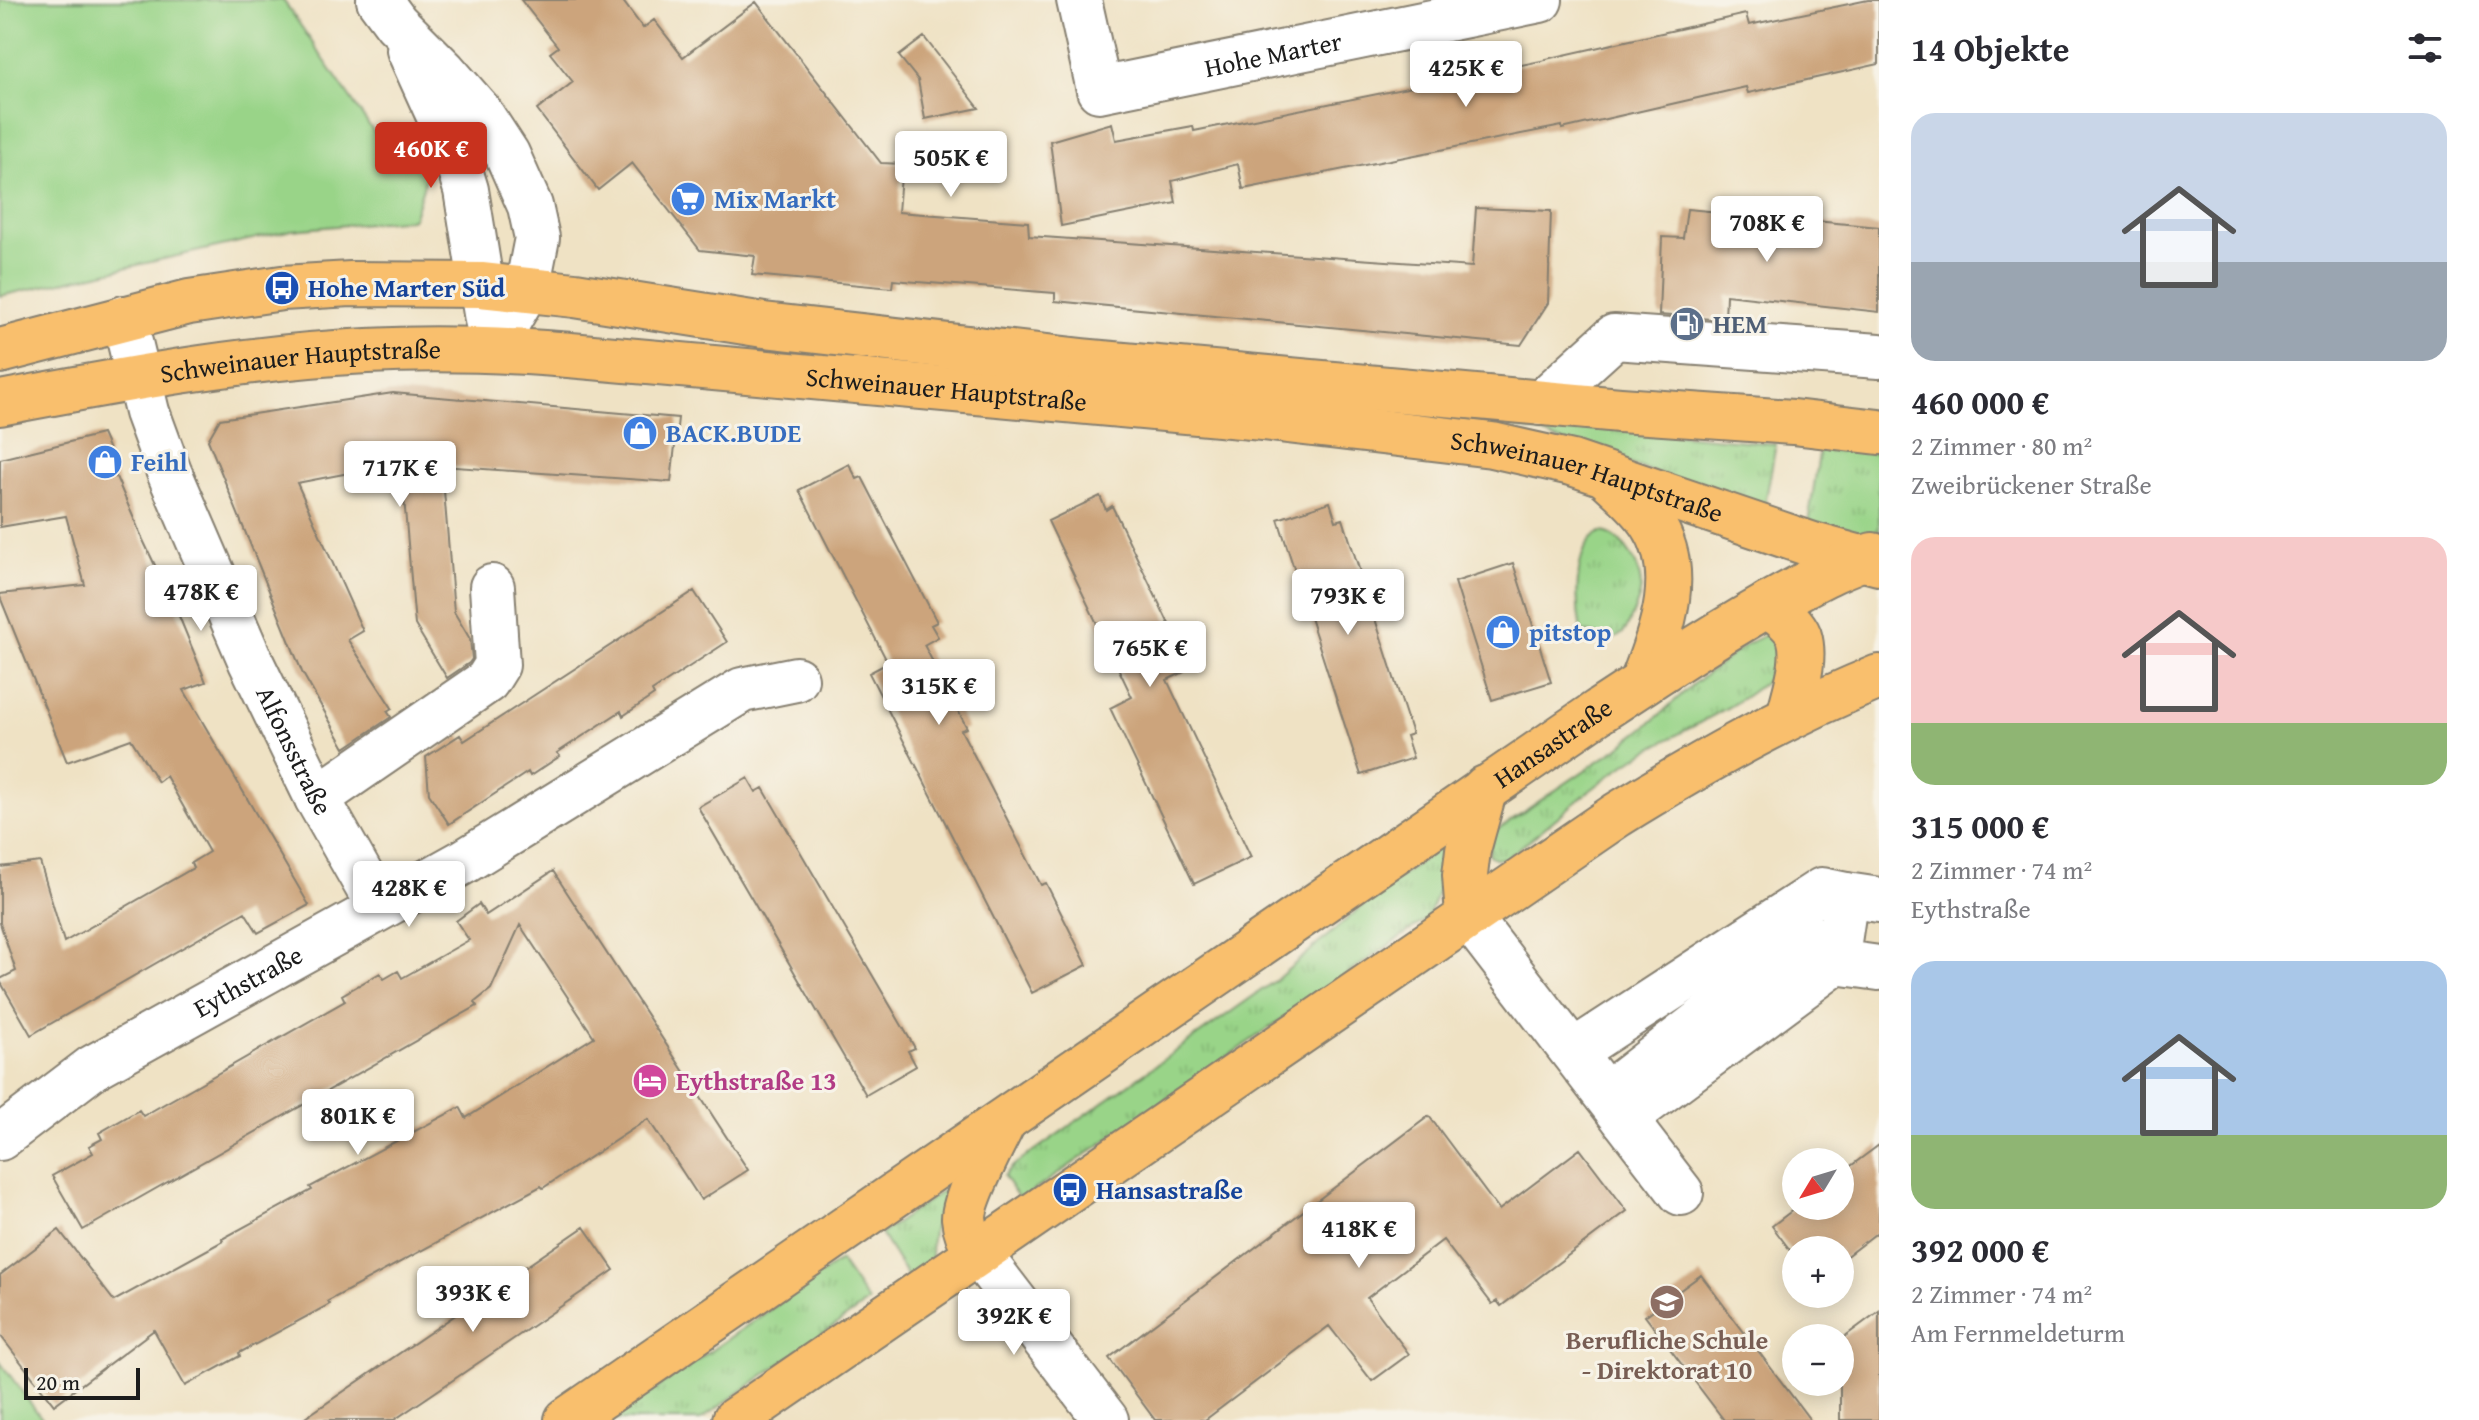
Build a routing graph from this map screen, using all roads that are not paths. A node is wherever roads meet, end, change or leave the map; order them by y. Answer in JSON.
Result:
{"nodes":[{"id":1,"x":1079,"y":0,"type":"edge"},
{"id":2,"x":1540,"y":0,"type":"edge"},
{"id":3,"x":388,"y":11,"type":"edge"},
{"id":4,"x":481,"y":285,"type":"junction"},
{"id":5,"x":527,"y":289,"type":"junction"},
{"id":6,"x":124,"y":318,"type":"junction"},
{"id":7,"x":492,"y":349,"type":"junction"},
{"id":8,"x":0,"y":351,"type":"edge"},
{"id":9,"x":1879,"y":356,"type":"edge"},
{"id":10,"x":139,"y":378,"type":"junction"},
{"id":11,"x":0,"y":403,"type":"edge"},
{"id":12,"x":1541,"y":403,"type":"junction"},
{"id":13,"x":1879,"y":432,"type":"edge"},
{"id":14,"x":1603,"y":472,"type":"junction"},
{"id":15,"x":1873,"y":558,"type":"edge"},
{"id":16,"x":492,"y":587,"type":"dead end"},
{"id":17,"x":1769,"y":604,"type":"junction"},
{"id":18,"x":1879,"y":677,"type":"edge"},
{"id":19,"x":796,"y":679,"type":"dead end"},
{"id":20,"x":1642,"y":683,"type":"junction"},
{"id":21,"x":1789,"y":717,"type":"junction"},
{"id":22,"x":1485,"y":788,"type":"junction"},
{"id":23,"x":317,"y":798,"type":"junction"},
{"id":24,"x":1862,"y":898,"type":"edge"},
{"id":25,"x":379,"y":907,"type":"junction"},
{"id":26,"x":1468,"y":916,"type":"junction"},
{"id":27,"x":1823,"y":949,"type":"junction"},
{"id":28,"x":1879,"y":968,"type":"edge"},
{"id":29,"x":1573,"y":1052,"type":"junction"},
{"id":30,"x":1615,"y":1107,"type":"junction"},
{"id":31,"x":1003,"y":1123,"type":"junction"},
{"id":32,"x":0,"y":1136,"type":"edge"},
{"id":33,"x":1681,"y":1193,"type":"dead end"},
{"id":34,"x":978,"y":1253,"type":"junction"},
{"id":35,"x":567,"y":1420,"type":"edge"},
{"id":36,"x":735,"y":1420,"type":"edge"},
{"id":37,"x":1106,"y":1420,"type":"edge"}],
"edges":[{"from":1,"to":2,"type":"street","name":"Hohe Marter"},
{"from":3,"to":4,"type":"street"},
{"from":3,"to":5,"type":"street"},
{"from":4,"to":5,"type":"main road","name":"Schweinauer Hauptstraße"},
{"from":4,"to":6,"type":"main road","name":"Schweinauer Hauptstraße"},
{"from":4,"to":7,"type":"street"},
{"from":5,"to":7,"type":"street"},
{"from":5,"to":12,"type":"main road","name":"Schweinauer Hauptstraße"},
{"from":6,"to":8,"type":"main road","name":"Schweinauer Hauptstraße"},
{"from":6,"to":10,"type":"street","name":"Alfonsstraße"},
{"from":7,"to":10,"type":"main road","name":"Schweinauer Hauptstraße"},
{"from":7,"to":14,"type":"main road","name":"Schweinauer Hauptstraße"},
{"from":9,"to":12,"type":"street"},
{"from":10,"to":11,"type":"main road","name":"Schweinauer Hauptstraße"},
{"from":10,"to":23,"type":"street","name":"Alfonsstraße"},
{"from":12,"to":13,"type":"main road","name":"Schweinauer Hauptstraße"},
{"from":14,"to":15,"type":"main road","name":"Schweinauer Hauptstraße"},
{"from":14,"to":20,"type":"main road"},
{"from":15,"to":17,"type":"main road","name":"Hansastraße"},
{"from":16,"to":23,"type":"street"},
{"from":17,"to":20,"type":"main road","name":"Hansastraße"},
{"from":17,"to":21,"type":"main road"},
{"from":18,"to":21,"type":"main road"},
{"from":19,"to":25,"type":"street","name":"Eythstraße"},
{"from":20,"to":22,"type":"main road","name":"Hansastraße"},
{"from":21,"to":26,"type":"main road"},
{"from":22,"to":26,"type":"main road"},
{"from":22,"to":31,"type":"main road","name":"Hansastraße"},
{"from":23,"to":25,"type":"street","name":"Alfonsstraße"},
{"from":24,"to":27,"type":"street"},
{"from":24,"to":29,"type":"street"},
{"from":25,"to":32,"type":"street","name":"Eythstraße"},
{"from":26,"to":29,"type":"street"},
{"from":26,"to":34,"type":"main road"},
{"from":27,"to":28,"type":"street"},
{"from":27,"to":30,"type":"street"},
{"from":29,"to":30,"type":"street"},
{"from":30,"to":33,"type":"street"},
{"from":31,"to":34,"type":"main road"},
{"from":31,"to":35,"type":"main road","name":"Hansastraße"},
{"from":34,"to":36,"type":"main road"},
{"from":34,"to":37,"type":"street"}]}
